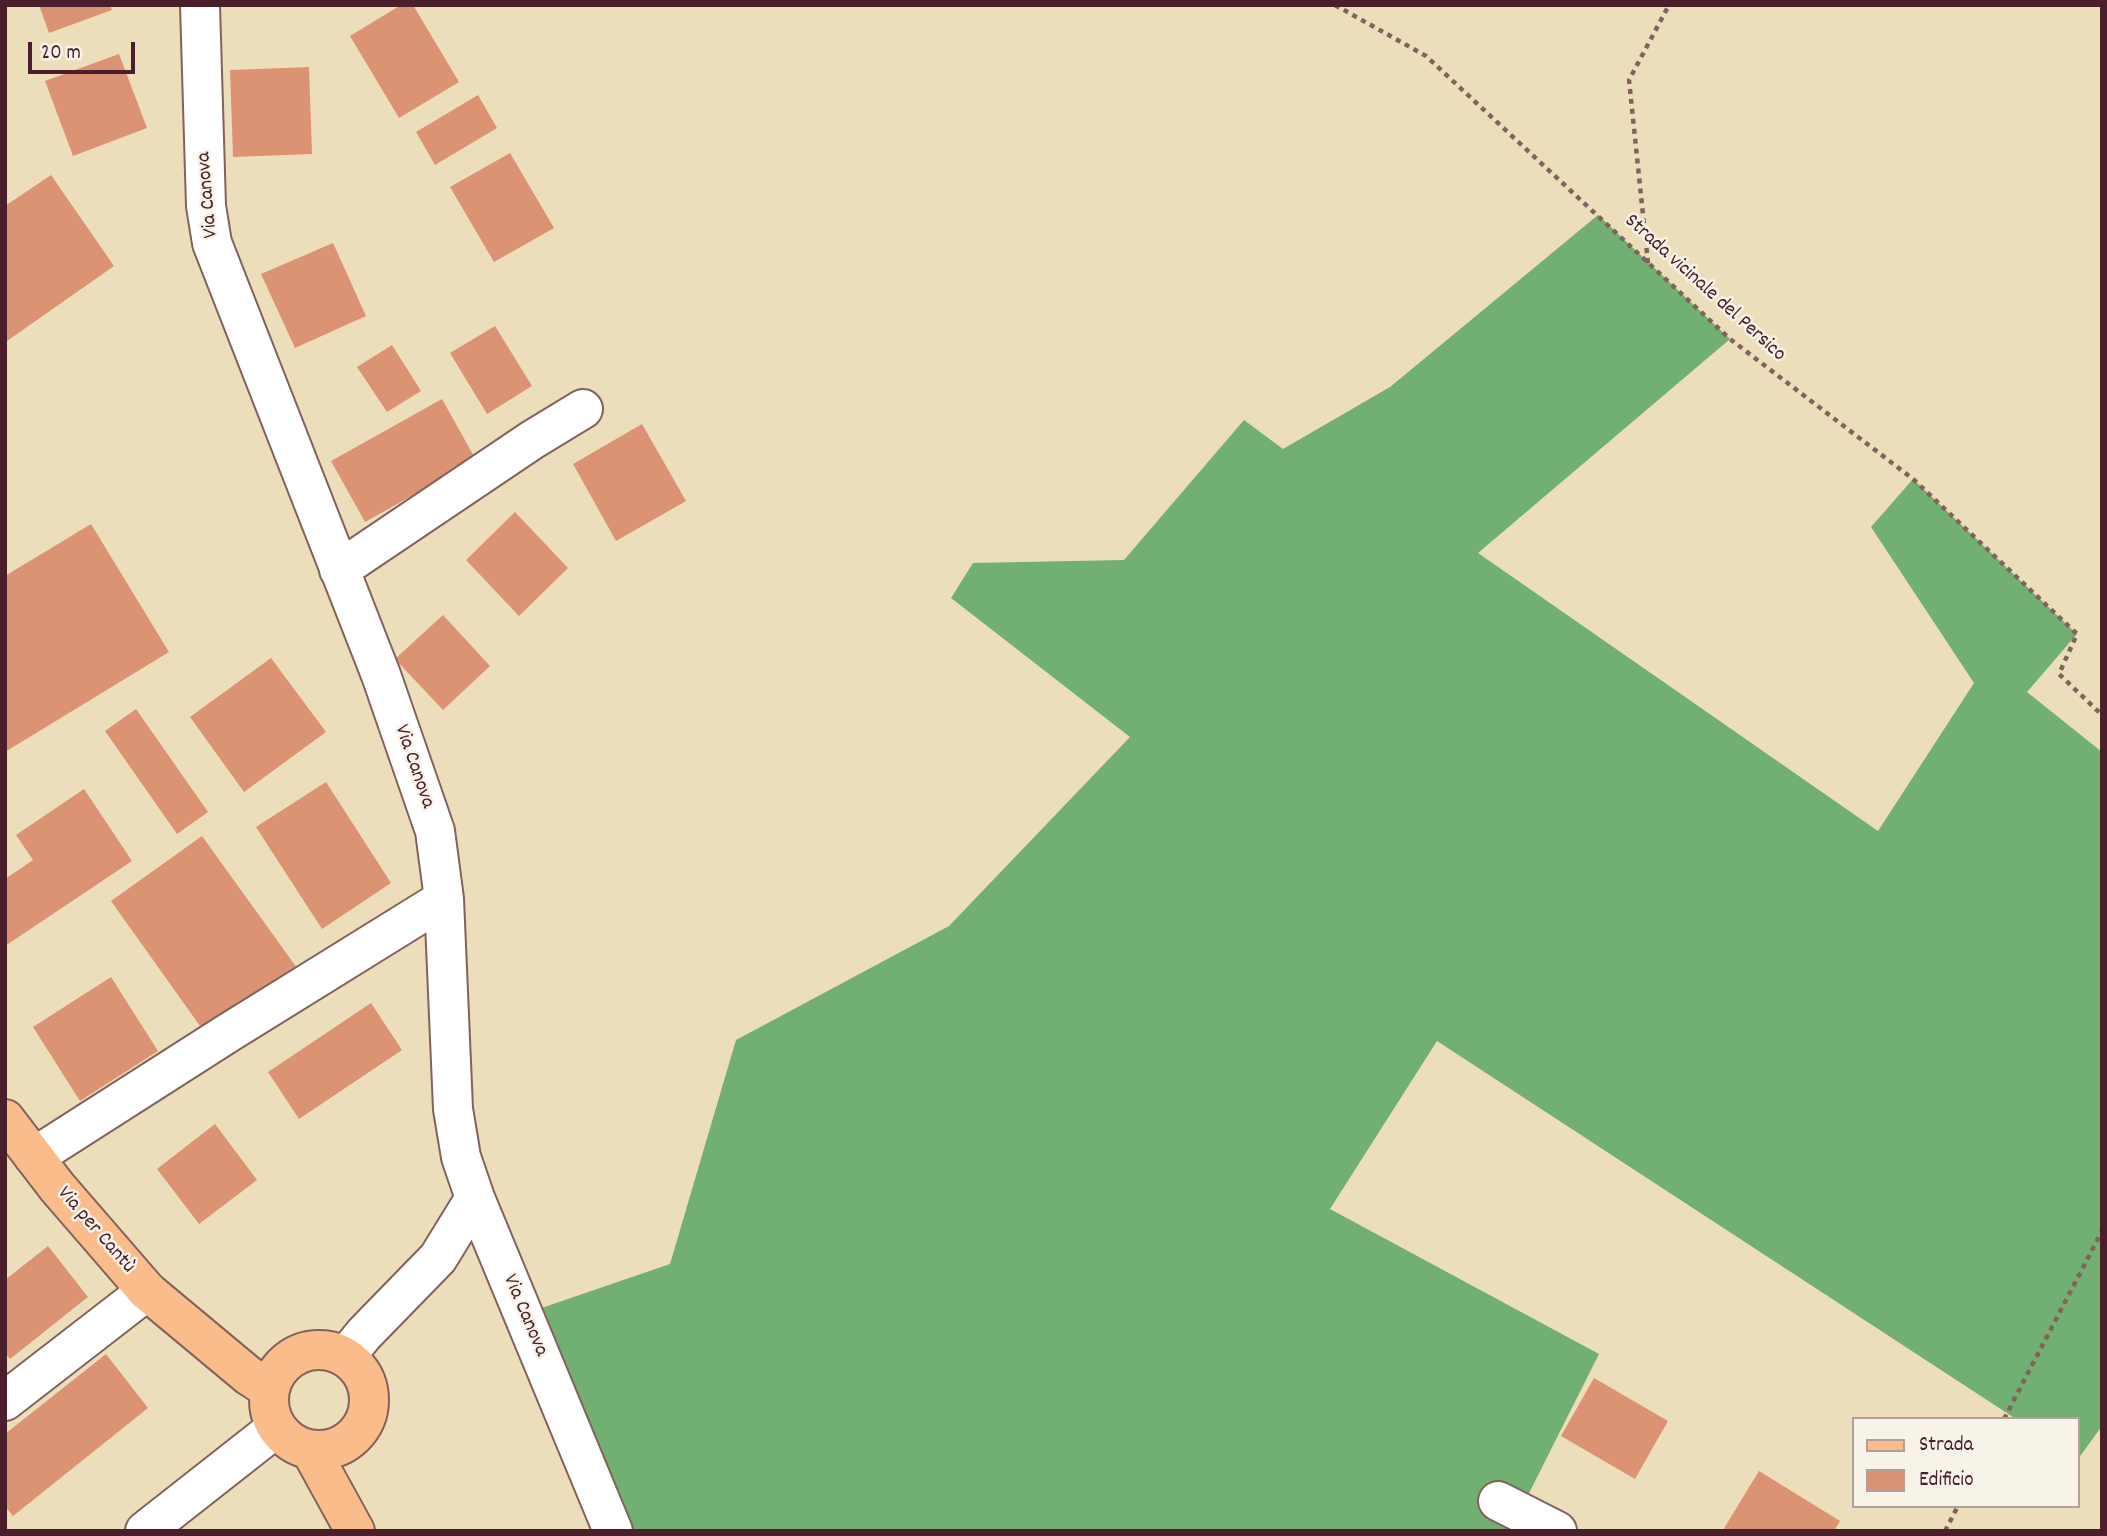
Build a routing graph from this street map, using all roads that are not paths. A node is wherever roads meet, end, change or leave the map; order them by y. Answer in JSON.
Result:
{"nodes":[{"id":1,"x":200,"y":5,"type":"edge"},
{"id":2,"x":583,"y":409,"type":"dead end"},
{"id":3,"x":339,"y":570,"type":"junction"},
{"id":4,"x":444,"y":900,"type":"junction"},
{"id":5,"x":5,"y":1119,"type":"edge"},
{"id":6,"x":34,"y":1157,"type":"junction"},
{"id":7,"x":475,"y":1198,"type":"junction"},
{"id":8,"x":147,"y":1291,"type":"junction"},
{"id":9,"x":198,"y":1332,"type":"junction"},
{"id":10,"x":346,"y":1356,"type":"junction"},
{"id":11,"x":292,"y":1357,"type":"junction"},
{"id":12,"x":269,"y":1389,"type":"junction"},
{"id":13,"x":5,"y":1401,"type":"edge"},
{"id":14,"x":276,"y":1428,"type":"junction"},
{"id":15,"x":328,"y":1447,"type":"junction"},
{"id":16,"x":1498,"y":1502,"type":"dead end"},
{"id":17,"x":145,"y":1531,"type":"edge"},
{"id":18,"x":358,"y":1531,"type":"edge"},
{"id":19,"x":613,"y":1531,"type":"edge"},
{"id":20,"x":1557,"y":1531,"type":"edge"}],
"edges":[{"from":1,"to":3,"type":"street","name":"Via Canova"},
{"from":2,"to":3,"type":"street"},
{"from":3,"to":4,"type":"street","name":"Via Canova"},
{"from":4,"to":6,"type":"street"},
{"from":4,"to":7,"type":"street","name":"Via Canova"},
{"from":5,"to":6,"type":"main road","name":"Via per Cantù"},
{"from":6,"to":8,"type":"main road","name":"Via per Cantù"},
{"from":7,"to":10,"type":"street"},
{"from":7,"to":19,"type":"street","name":"Via Canova"},
{"from":8,"to":9,"type":"main road","name":"Via per Cantù"},
{"from":8,"to":13,"type":"street"},
{"from":9,"to":11,"type":"main road","name":"Via per Cantù"},
{"from":9,"to":12,"type":"main road","name":"Via per Cantù"},
{"from":10,"to":11,"type":"main road"},
{"from":10,"to":15,"type":"main road"},
{"from":11,"to":12,"type":"main road"},
{"from":12,"to":14,"type":"main road"},
{"from":14,"to":15,"type":"main road"},
{"from":14,"to":17,"type":"street"},
{"from":15,"to":18,"type":"main road"},
{"from":16,"to":20,"type":"street"}]}
